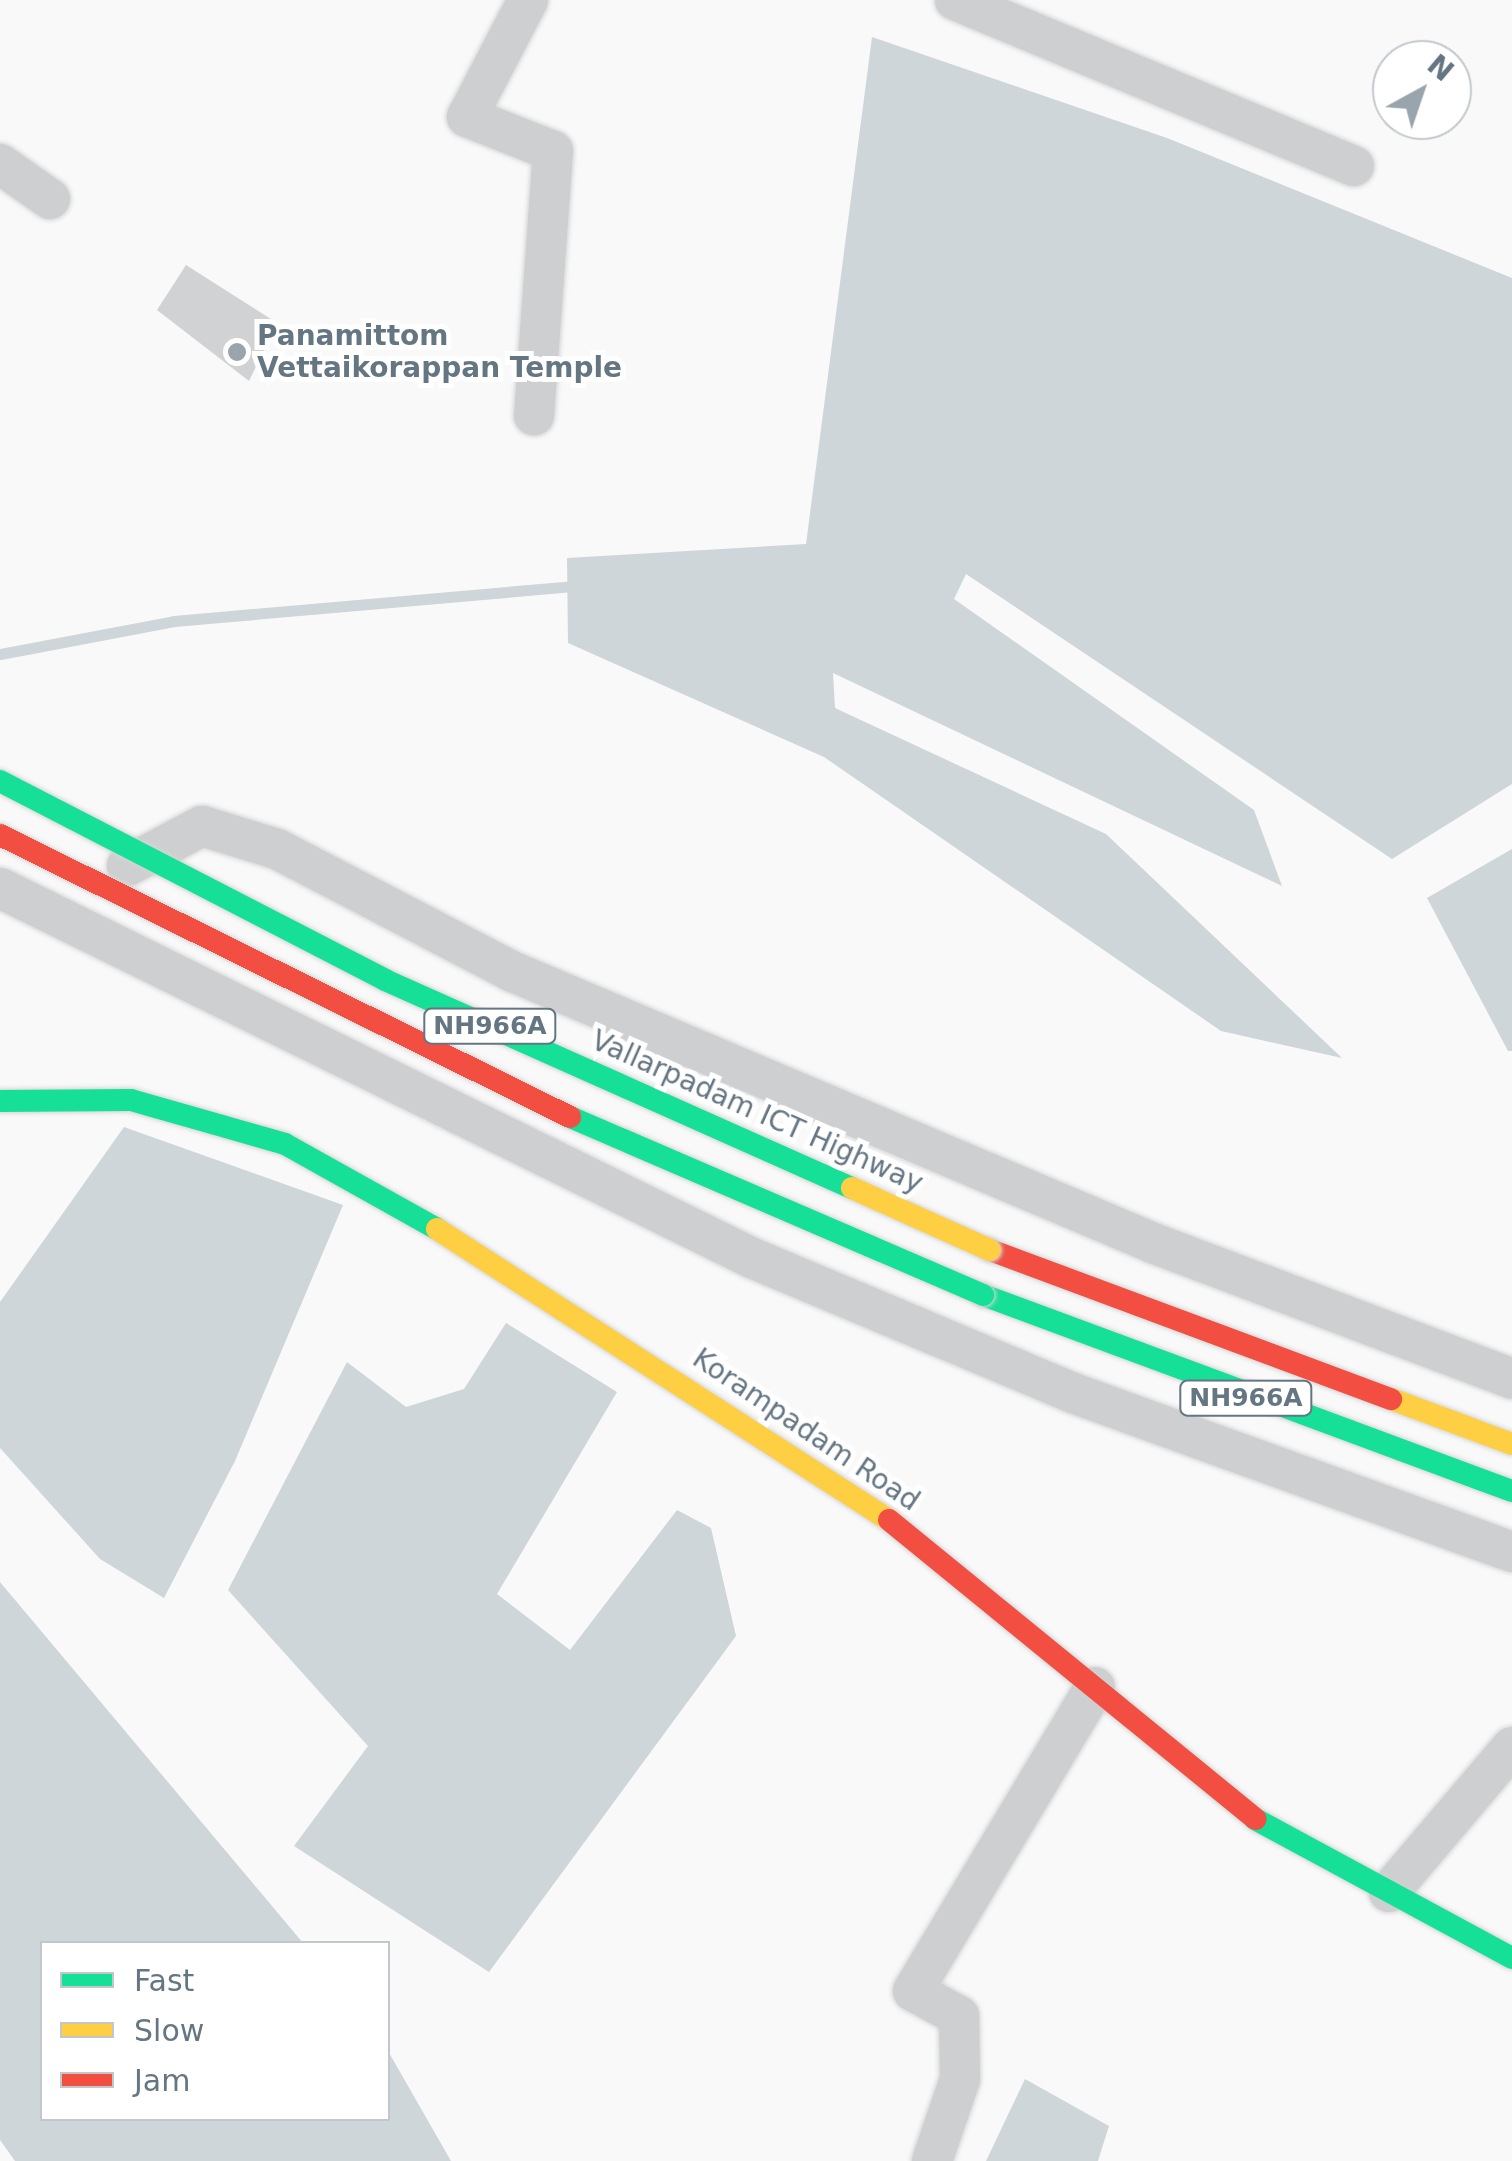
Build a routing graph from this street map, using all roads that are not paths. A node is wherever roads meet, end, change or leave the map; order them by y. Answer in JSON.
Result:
{"nodes":[{"id":1,"x":528,"y":0,"type":"edge"},
{"id":2,"x":955,"y":0,"type":"edge"},
{"id":3,"x":0,"y":164,"type":"edge"},
{"id":4,"x":1354,"y":166,"type":"dead end"},
{"id":5,"x":50,"y":200,"type":"dead end"},
{"id":6,"x":534,"y":414,"type":"dead end"},
{"id":7,"x":0,"y":781,"type":"edge"},
{"id":8,"x":0,"y":835,"type":"edge"},
{"id":9,"x":0,"y":888,"type":"edge"},
{"id":10,"x":79,"y":928,"type":"junction"},
{"id":11,"x":0,"y":1101,"type":"edge"},
{"id":12,"x":1512,"y":1379,"type":"edge"},
{"id":13,"x":1512,"y":1444,"type":"edge"},
{"id":14,"x":1512,"y":1491,"type":"edge"},
{"id":15,"x":1512,"y":1552,"type":"edge"},
{"id":16,"x":1095,"y":1688,"type":"junction"},
{"id":17,"x":1512,"y":1747,"type":"edge"},
{"id":18,"x":1389,"y":1892,"type":"junction"},
{"id":19,"x":1512,"y":1958,"type":"edge"},
{"id":20,"x":932,"y":2161,"type":"edge"}],
"edges":[{"from":1,"to":6,"type":"street"},
{"from":2,"to":4,"type":"street"},
{"from":3,"to":5,"type":"street"},
{"from":7,"to":13,"type":"main road","name":"Vallarpadam ICT Highway","number":"NH966A","bridge":true},
{"from":8,"to":14,"type":"main road","number":"NH966A","bridge":true},
{"from":9,"to":10,"type":"street"},
{"from":10,"to":12,"type":"street"},
{"from":10,"to":15,"type":"street"},
{"from":11,"to":16,"type":"main road","name":"Korampadam Road"},
{"from":16,"to":18,"type":"main road","name":"Korampadam Road"},
{"from":16,"to":20,"type":"street"},
{"from":17,"to":18,"type":"street"},
{"from":18,"to":19,"type":"main road","name":"Korampadam Road"}]}
